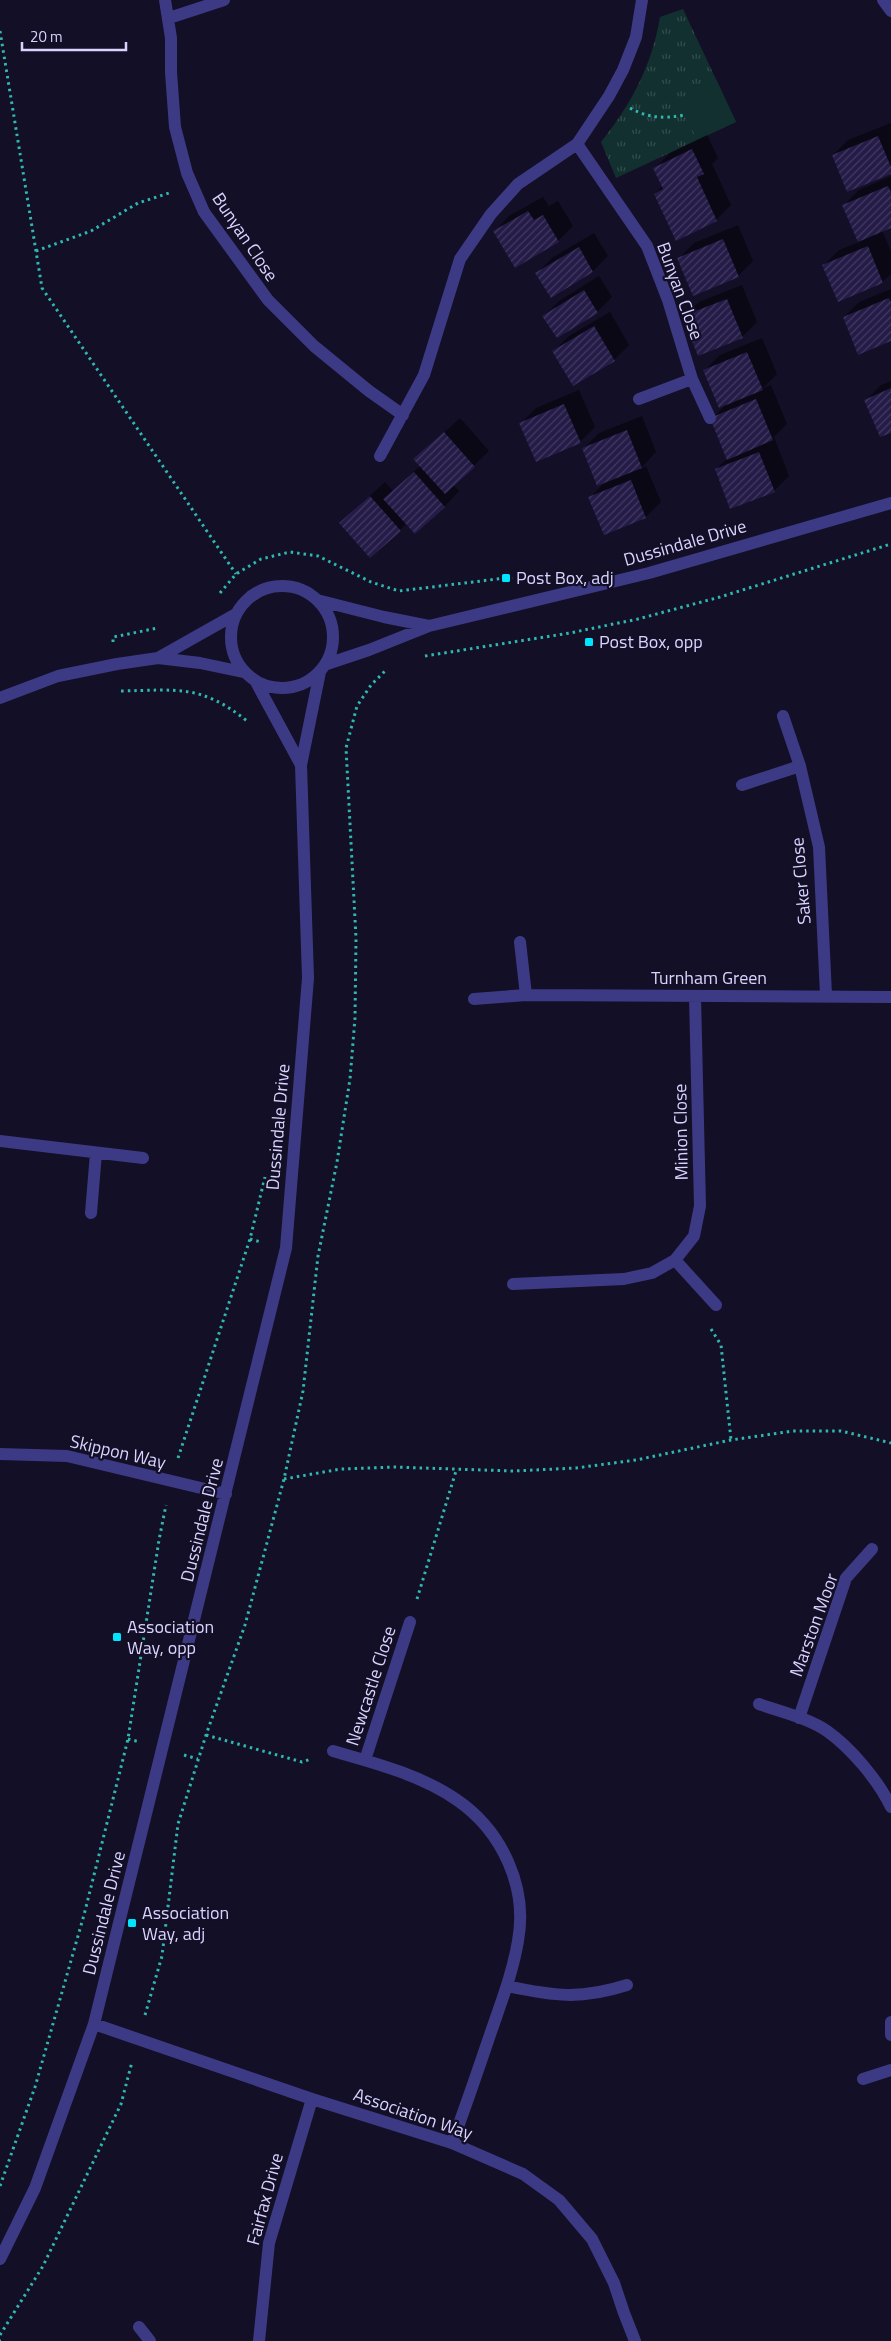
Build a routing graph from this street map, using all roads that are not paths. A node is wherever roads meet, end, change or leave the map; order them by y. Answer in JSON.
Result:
{"nodes":[{"id":1,"x":166,"y":0,"type":"edge"},
{"id":2,"x":224,"y":0,"type":"edge"},
{"id":3,"x":642,"y":0,"type":"edge"},
{"id":4,"x":883,"y":0,"type":"edge"},
{"id":5,"x":891,"y":12,"type":"edge"},
{"id":6,"x":169,"y":18,"type":"junction"},
{"id":7,"x":577,"y":144,"type":"junction"},
{"id":8,"x":692,"y":379,"type":"junction"},
{"id":9,"x":639,"y":399,"type":"dead end"},
{"id":10,"x":403,"y":415,"type":"junction"},
{"id":11,"x":710,"y":418,"type":"dead end"},
{"id":12,"x":380,"y":456,"type":"dead end"},
{"id":13,"x":891,"y":503,"type":"edge"},
{"id":14,"x":317,"y":600,"type":"junction"},
{"id":15,"x":236,"y":614,"type":"junction"},
{"id":16,"x":429,"y":626,"type":"junction"},
{"id":17,"x":158,"y":658,"type":"junction"},
{"id":18,"x":323,"y":668,"type":"junction"},
{"id":19,"x":243,"y":672,"type":"junction"},
{"id":20,"x":256,"y":682,"type":"junction"},
{"id":21,"x":0,"y":698,"type":"edge"},
{"id":22,"x":783,"y":716,"type":"dead end"},
{"id":23,"x":301,"y":765,"type":"junction"},
{"id":24,"x":800,"y":766,"type":"junction"},
{"id":25,"x":742,"y":785,"type":"dead end"},
{"id":26,"x":520,"y":942,"type":"dead end"},
{"id":27,"x":526,"y":995,"type":"junction"},
{"id":28,"x":826,"y":995,"type":"junction"},
{"id":29,"x":695,"y":996,"type":"junction"},
{"id":30,"x":891,"y":997,"type":"edge"},
{"id":31,"x":474,"y":999,"type":"dead end"},
{"id":32,"x":0,"y":1141,"type":"edge"},
{"id":33,"x":96,"y":1153,"type":"junction"},
{"id":34,"x":143,"y":1158,"type":"dead end"},
{"id":35,"x":91,"y":1213,"type":"dead end"},
{"id":36,"x":675,"y":1260,"type":"junction"},
{"id":37,"x":513,"y":1284,"type":"dead end"},
{"id":38,"x":716,"y":1305,"type":"road end"},
{"id":39,"x":0,"y":1454,"type":"edge"},
{"id":40,"x":226,"y":1494,"type":"junction"},
{"id":41,"x":872,"y":1549,"type":"dead end"},
{"id":42,"x":410,"y":1622,"type":"road end"},
{"id":43,"x":759,"y":1704,"type":"dead end"},
{"id":44,"x":799,"y":1718,"type":"junction"},
{"id":45,"x":333,"y":1752,"type":"road end"},
{"id":46,"x":365,"y":1760,"type":"junction"},
{"id":47,"x":891,"y":1807,"type":"edge"},
{"id":48,"x":627,"y":1985,"type":"dead end"},
{"id":49,"x":507,"y":1986,"type":"junction"},
{"id":50,"x":891,"y":2022,"type":"edge"},
{"id":51,"x":94,"y":2024,"type":"junction"},
{"id":52,"x":891,"y":2035,"type":"edge"},
{"id":53,"x":891,"y":2070,"type":"edge"},
{"id":54,"x":863,"y":2079,"type":"dead end"},
{"id":55,"x":312,"y":2099,"type":"junction"},
{"id":56,"x":452,"y":2144,"type":"junction"},
{"id":57,"x":0,"y":2259,"type":"edge"},
{"id":58,"x":138,"y":2327,"type":"dead end"},
{"id":59,"x":150,"y":2341,"type":"edge"},
{"id":60,"x":259,"y":2341,"type":"edge"},
{"id":61,"x":635,"y":2341,"type":"edge"}],
"edges":[{"from":1,"to":6,"type":"street","name":"Bunyan Close"},
{"from":2,"to":6,"type":"street"},
{"from":3,"to":7,"type":"street"},
{"from":4,"to":5,"type":"street"},
{"from":6,"to":10,"type":"street","name":"Bunyan Close"},
{"from":7,"to":8,"type":"street","name":"Bunyan Close"},
{"from":7,"to":10,"type":"street"},
{"from":8,"to":9,"type":"street"},
{"from":8,"to":11,"type":"street","name":"Bunyan Close"},
{"from":10,"to":12,"type":"street"},
{"from":13,"to":16,"type":"street","name":"Dussindale Drive"},
{"from":14,"to":15,"type":"street","name":"Dussindale Drive"},
{"from":14,"to":16,"type":"street","name":"Dussindale Drive"},
{"from":14,"to":18,"type":"street","name":"Dussindale Drive"},
{"from":15,"to":17,"type":"street"},
{"from":15,"to":19,"type":"street","name":"Dussindale Drive"},
{"from":16,"to":18,"type":"street","name":"Dussindale Drive"},
{"from":17,"to":19,"type":"street"},
{"from":17,"to":21,"type":"street"},
{"from":18,"to":20,"type":"street","name":"Dussindale Drive"},
{"from":18,"to":23,"type":"street","name":"Dussindale Drive"},
{"from":19,"to":20,"type":"street","name":"Dussindale Drive"},
{"from":20,"to":23,"type":"street","name":"Dussindale Drive"},
{"from":22,"to":24,"type":"street","name":"Saker Close"},
{"from":23,"to":40,"type":"street","name":"Dussindale Drive"},
{"from":24,"to":25,"type":"street"},
{"from":24,"to":28,"type":"street","name":"Saker Close"},
{"from":26,"to":27,"type":"street"},
{"from":27,"to":29,"type":"street","name":"Turnham Green"},
{"from":27,"to":31,"type":"street","name":"Turnham Green"},
{"from":28,"to":29,"type":"street","name":"Turnham Green"},
{"from":28,"to":30,"type":"street","name":"Turnham Green"},
{"from":29,"to":36,"type":"street","name":"Minion Close"},
{"from":32,"to":33,"type":"street"},
{"from":33,"to":34,"type":"street"},
{"from":33,"to":35,"type":"street"},
{"from":36,"to":37,"type":"street","name":"Minion Close"},
{"from":36,"to":38,"type":"street"},
{"from":39,"to":40,"type":"street","name":"Skippon Way"},
{"from":40,"to":51,"type":"street","name":"Dussindale Drive"},
{"from":41,"to":44,"type":"street","name":"Marston Moor"},
{"from":42,"to":46,"type":"street","name":"Newcastle Close"},
{"from":43,"to":44,"type":"street"},
{"from":44,"to":47,"type":"street"},
{"from":45,"to":46,"type":"street","name":"Newcastle Close"},
{"from":46,"to":49,"type":"street","name":"Newcastle Close"},
{"from":48,"to":49,"type":"street"},
{"from":49,"to":56,"type":"street","name":"Newcastle Close"},
{"from":50,"to":52,"type":"street"},
{"from":51,"to":55,"type":"street","name":"Association Way"},
{"from":51,"to":57,"type":"street","name":"Dussindale Drive"},
{"from":53,"to":54,"type":"street"},
{"from":55,"to":56,"type":"street","name":"Association Way"},
{"from":55,"to":60,"type":"street","name":"Fairfax Drive"},
{"from":56,"to":61,"type":"street","name":"Association Way"},
{"from":58,"to":59,"type":"street"}]}
